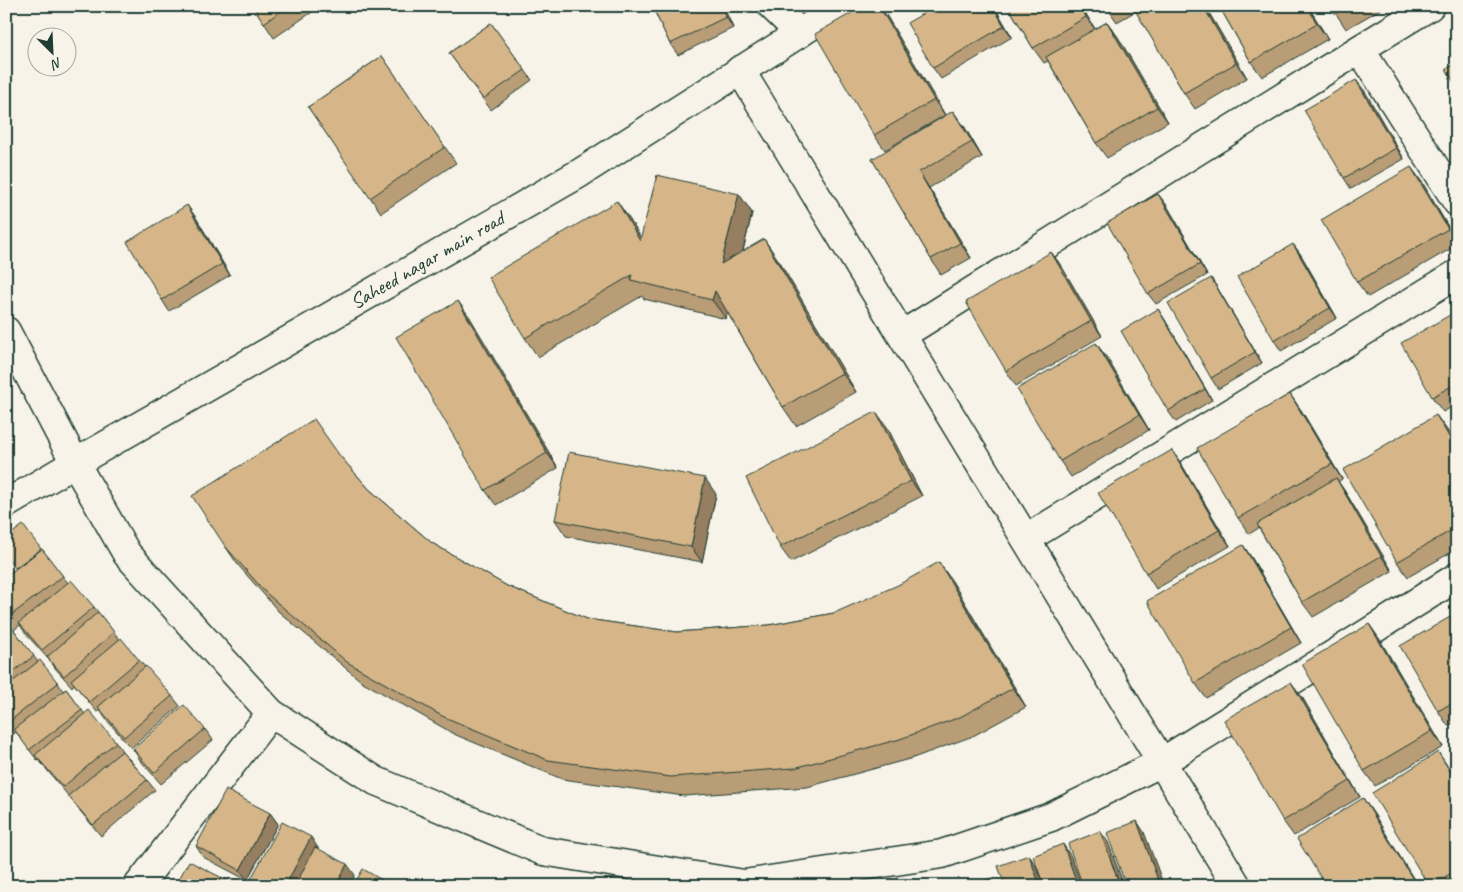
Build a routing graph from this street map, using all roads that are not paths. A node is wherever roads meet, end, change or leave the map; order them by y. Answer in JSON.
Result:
{"nodes":[{"id":1,"x":772,"y":6,"type":"edge"},
{"id":2,"x":842,"y":6,"type":"edge"},
{"id":3,"x":1430,"y":6,"type":"edge"},
{"id":4,"x":800,"y":33,"type":"junction"},
{"id":5,"x":1360,"y":48,"type":"junction"},
{"id":6,"x":740,"y":70,"type":"junction"},
{"id":7,"x":1457,"y":202,"type":"edge"},
{"id":8,"x":1457,"y":274,"type":"edge"},
{"id":9,"x":6,"y":331,"type":"edge"},
{"id":10,"x":902,"y":335,"type":"junction"},
{"id":11,"x":75,"y":463,"type":"junction"},
{"id":12,"x":6,"y":504,"type":"edge"},
{"id":13,"x":1026,"y":539,"type":"junction"},
{"id":14,"x":1457,"y":577,"type":"edge"},
{"id":15,"x":271,"y":713,"type":"junction"},
{"id":16,"x":1162,"y":762,"type":"junction"},
{"id":17,"x":138,"y":886,"type":"edge"},
{"id":18,"x":1237,"y":886,"type":"edge"}],
"edges":[{"from":1,"to":4,"type":"street"},
{"from":2,"to":4,"type":"street","name":"Saheed nagar main road"},
{"from":3,"to":5,"type":"street"},
{"from":4,"to":6,"type":"street","name":"Saheed nagar main road"},
{"from":5,"to":7,"type":"street"},
{"from":5,"to":10,"type":"street"},
{"from":6,"to":10,"type":"street"},
{"from":6,"to":11,"type":"street","name":"Saheed nagar main road"},
{"from":8,"to":13,"type":"street"},
{"from":9,"to":11,"type":"street"},
{"from":10,"to":13,"type":"street"},
{"from":11,"to":12,"type":"street","name":"Saheed nagar main road"},
{"from":11,"to":15,"type":"street"},
{"from":13,"to":16,"type":"street"},
{"from":14,"to":16,"type":"street"},
{"from":15,"to":16,"type":"street"},
{"from":15,"to":17,"type":"street"},
{"from":16,"to":18,"type":"street"}]}
